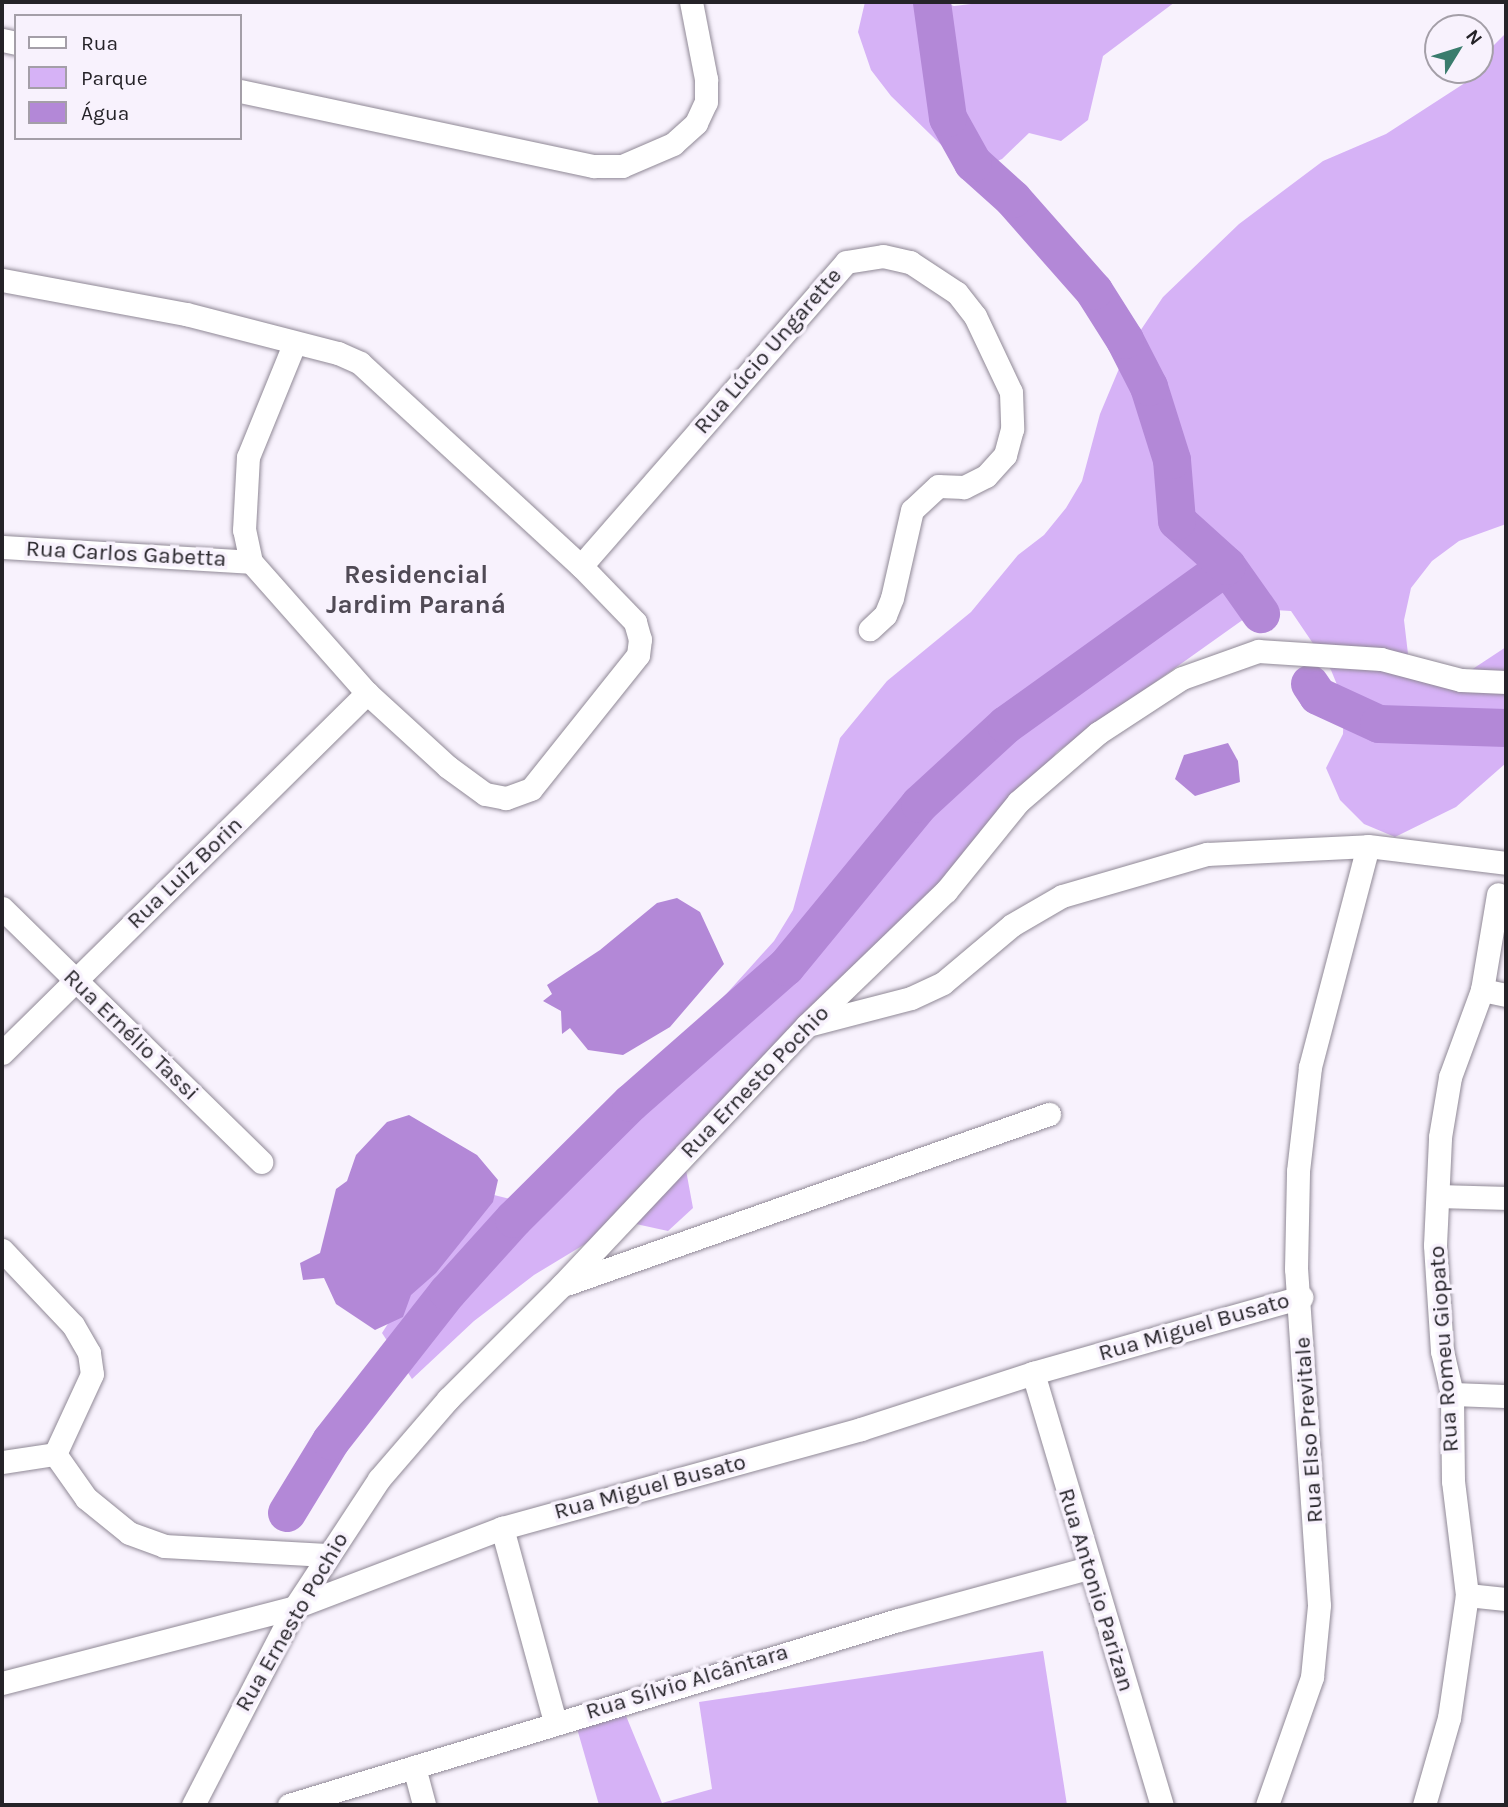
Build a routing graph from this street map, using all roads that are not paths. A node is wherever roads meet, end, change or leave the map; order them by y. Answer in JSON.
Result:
{"nodes":[{"id":1,"x":691,"y":2,"type":"edge"},
{"id":2,"x":242,"y":91,"type":"edge"},
{"id":3,"x":2,"y":281,"type":"edge"},
{"id":4,"x":294,"y":344,"type":"junction"},
{"id":5,"x":2,"y":547,"type":"edge"},
{"id":6,"x":251,"y":562,"type":"junction"},
{"id":7,"x":581,"y":566,"type":"junction"},
{"id":8,"x":870,"y":629,"type":"dead end"},
{"id":9,"x":1506,"y":682,"type":"edge"},
{"id":10,"x":367,"y":693,"type":"junction"},
{"id":11,"x":1506,"y":844,"type":"edge"},
{"id":12,"x":1368,"y":846,"type":"junction"},
{"id":13,"x":1499,"y":862,"type":"edge"},
{"id":14,"x":1498,"y":894,"type":"dead end"},
{"id":15,"x":2,"y":908,"type":"edge"},
{"id":16,"x":74,"y":980,"type":"junction"},
{"id":17,"x":1482,"y":990,"type":"junction"},
{"id":18,"x":1506,"y":995,"type":"edge"},
{"id":19,"x":807,"y":1026,"type":"junction"},
{"id":20,"x":2,"y":1053,"type":"edge"},
{"id":21,"x":1049,"y":1114,"type":"dead end"},
{"id":22,"x":261,"y":1162,"type":"dead end"},
{"id":23,"x":1440,"y":1196,"type":"junction"},
{"id":24,"x":1506,"y":1198,"type":"edge"},
{"id":25,"x":2,"y":1250,"type":"edge"},
{"id":26,"x":562,"y":1285,"type":"junction"},
{"id":27,"x":1301,"y":1297,"type":"junction"},
{"id":28,"x":1033,"y":1373,"type":"junction"},
{"id":29,"x":1452,"y":1394,"type":"junction"},
{"id":30,"x":1506,"y":1396,"type":"edge"},
{"id":31,"x":55,"y":1454,"type":"junction"},
{"id":32,"x":2,"y":1462,"type":"edge"},
{"id":33,"x":502,"y":1528,"type":"junction"},
{"id":34,"x":327,"y":1555,"type":"junction"},
{"id":35,"x":1088,"y":1568,"type":"junction"},
{"id":36,"x":1467,"y":1595,"type":"junction"},
{"id":37,"x":1506,"y":1599,"type":"edge"},
{"id":38,"x":295,"y":1607,"type":"junction"},
{"id":39,"x":2,"y":1683,"type":"edge"},
{"id":40,"x":555,"y":1722,"type":"junction"},
{"id":41,"x":414,"y":1766,"type":"junction"},
{"id":42,"x":193,"y":1805,"type":"edge"},
{"id":43,"x":289,"y":1805,"type":"edge"},
{"id":44,"x":424,"y":1805,"type":"edge"},
{"id":45,"x":1162,"y":1805,"type":"edge"},
{"id":46,"x":1267,"y":1805,"type":"edge"},
{"id":47,"x":1424,"y":1805,"type":"edge"}],
"edges":[{"from":1,"to":2,"type":"street"},
{"from":3,"to":4,"type":"street"},
{"from":4,"to":6,"type":"street"},
{"from":4,"to":7,"type":"street"},
{"from":5,"to":6,"type":"street","name":"Rua Carlos Gabetta"},
{"from":6,"to":10,"type":"street"},
{"from":7,"to":8,"type":"street","name":"Rua Lúcio Ungarette"},
{"from":7,"to":10,"type":"street"},
{"from":9,"to":19,"type":"street","name":"Rua Ernesto Pochio"},
{"from":10,"to":16,"type":"street","name":"Rua Luiz Borin"},
{"from":11,"to":13,"type":"street"},
{"from":12,"to":13,"type":"street"},
{"from":12,"to":19,"type":"street"},
{"from":12,"to":27,"type":"street","name":"Rua Elso Previtale"},
{"from":14,"to":17,"type":"street","name":"Rua Romeu Giopato"},
{"from":15,"to":16,"type":"street","name":"Rua Ernélio Tassi"},
{"from":16,"to":20,"type":"street","name":"Rua Luiz Borin"},
{"from":16,"to":22,"type":"street","name":"Rua Ernélio Tassi"},
{"from":17,"to":18,"type":"street"},
{"from":17,"to":23,"type":"street","name":"Rua Romeu Giopato"},
{"from":19,"to":26,"type":"street","name":"Rua Ernesto Pochio"},
{"from":21,"to":26,"type":"street"},
{"from":23,"to":24,"type":"street"},
{"from":23,"to":29,"type":"street","name":"Rua Romeu Giopato"},
{"from":25,"to":31,"type":"street"},
{"from":26,"to":34,"type":"street","name":"Rua Ernesto Pochio"},
{"from":27,"to":28,"type":"street","name":"Rua Miguel Busato"},
{"from":27,"to":46,"type":"street","name":"Rua Elso Previtale"},
{"from":28,"to":33,"type":"street","name":"Rua Miguel Busato"},
{"from":28,"to":35,"type":"street","name":"Rua Antonio Parizan"},
{"from":29,"to":30,"type":"street"},
{"from":29,"to":36,"type":"street","name":"Rua Romeu Giopato"},
{"from":31,"to":32,"type":"street"},
{"from":31,"to":34,"type":"street"},
{"from":33,"to":38,"type":"street","name":"Rua Miguel Busato"},
{"from":33,"to":40,"type":"street"},
{"from":34,"to":38,"type":"street","name":"Rua Ernesto Pochio"},
{"from":35,"to":40,"type":"street","name":"Rua Sílvio Alcântara"},
{"from":35,"to":45,"type":"street","name":"Rua Antonio Parizan"},
{"from":36,"to":37,"type":"street"},
{"from":36,"to":47,"type":"street","name":"Rua Romeu Giopato"},
{"from":38,"to":39,"type":"street","name":"Rua Miguel Busato"},
{"from":38,"to":42,"type":"street","name":"Rua Ernesto Pochio"},
{"from":40,"to":41,"type":"street","name":"Rua Sílvio Alcântara"},
{"from":41,"to":43,"type":"street","name":"Rua Sílvio Alcântara"},
{"from":41,"to":44,"type":"street"}]}
